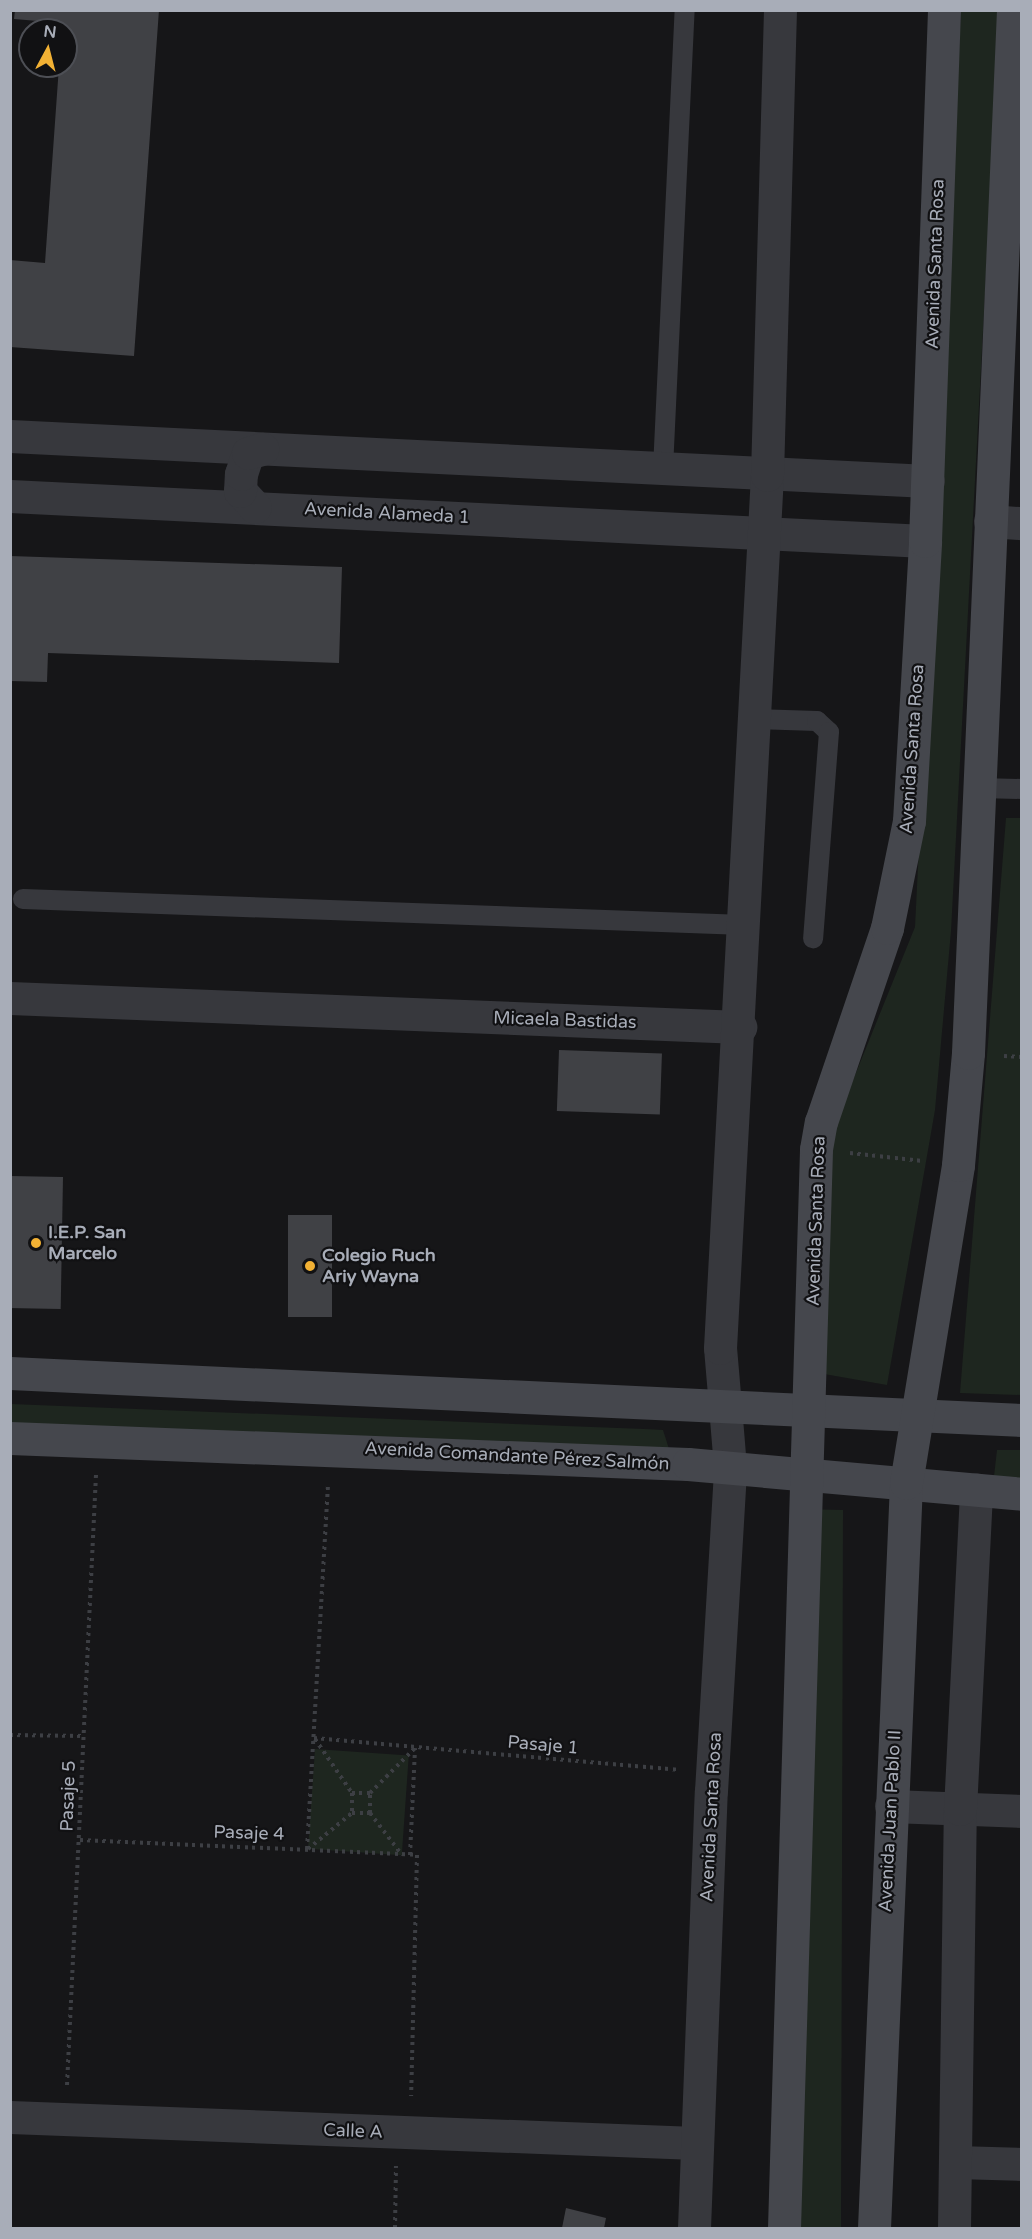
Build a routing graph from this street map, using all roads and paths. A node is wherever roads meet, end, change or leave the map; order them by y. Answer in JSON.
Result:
{"nodes":[{"id":1,"x":685,"y":10,"type":"edge"},
{"id":2,"x":780,"y":10,"type":"edge"},
{"id":3,"x":945,"y":10,"type":"edge"},
{"id":4,"x":1013,"y":10,"type":"edge"},
{"id":5,"x":1013,"y":218,"type":"edge"},
{"id":6,"x":10,"y":436,"type":"edge"},
{"id":7,"x":262,"y":449,"type":"junction"},
{"id":8,"x":663,"y":469,"type":"junction"},
{"id":9,"x":767,"y":475,"type":"junction"},
{"id":10,"x":928,"y":481,"type":"junction"},
{"id":11,"x":10,"y":496,"type":"edge"},
{"id":12,"x":255,"y":507,"type":"junction"},
{"id":13,"x":1006,"y":522,"type":"edge"},
{"id":14,"x":764,"y":533,"type":"junction"},
{"id":15,"x":925,"y":541,"type":"junction"},
{"id":16,"x":755,"y":719,"type":"junction"},
{"id":17,"x":979,"y":788,"type":"junction"},
{"id":18,"x":1022,"y":789,"type":"edge"},
{"id":19,"x":22,"y":899,"type":"dead end"},
{"id":20,"x":745,"y":925,"type":"junction"},
{"id":21,"x":813,"y":938,"type":"dead end"},
{"id":22,"x":10,"y":998,"type":"edge"},
{"id":23,"x":740,"y":1027,"type":"junction"},
{"id":24,"x":816,"y":1149,"type":"junction"},
{"id":25,"x":958,"y":1165,"type":"junction"},
{"id":26,"x":10,"y":1373,"type":"edge"},
{"id":27,"x":725,"y":1406,"type":"junction"},
{"id":28,"x":810,"y":1409,"type":"junction"},
{"id":29,"x":917,"y":1415,"type":"junction"},
{"id":30,"x":1022,"y":1420,"type":"edge"},
{"id":31,"x":10,"y":1438,"type":"edge"},
{"id":32,"x":730,"y":1467,"type":"junction"},
{"id":33,"x":808,"y":1474,"type":"junction"},
{"id":34,"x":906,"y":1483,"type":"junction"},
{"id":35,"x":976,"y":1489,"type":"junction"},
{"id":36,"x":1022,"y":1494,"type":"edge"},
{"id":37,"x":94,"y":1497,"type":"dead end"},
{"id":38,"x":325,"y":1508,"type":"dead end"},
{"id":39,"x":10,"y":1735,"type":"edge"},
{"id":40,"x":84,"y":1736,"type":"junction"},
{"id":41,"x":314,"y":1738,"type":"junction"},
{"id":42,"x":416,"y":1748,"type":"junction"},
{"id":43,"x":668,"y":1770,"type":"dead end"},
{"id":44,"x":352,"y":1793,"type":"junction"},
{"id":45,"x":370,"y":1793,"type":"junction"},
{"id":46,"x":891,"y":1806,"type":"junction"},
{"id":47,"x":960,"y":1809,"type":"junction"},
{"id":48,"x":1022,"y":1811,"type":"edge"},
{"id":49,"x":352,"y":1813,"type":"junction"},
{"id":50,"x":370,"y":1813,"type":"junction"},
{"id":51,"x":80,"y":1840,"type":"junction"},
{"id":52,"x":307,"y":1849,"type":"junction"},
{"id":53,"x":402,"y":1855,"type":"junction"},
{"id":54,"x":410,"y":1855,"type":"junction"},
{"id":55,"x":66,"y":2095,"type":"dead end"},
{"id":56,"x":411,"y":2100,"type":"dead end"},
{"id":57,"x":10,"y":2118,"type":"edge"},
{"id":58,"x":696,"y":2144,"type":"junction"},
{"id":59,"x":956,"y":2162,"type":"junction"},
{"id":60,"x":396,"y":2163,"type":"dead end"},
{"id":61,"x":1022,"y":2164,"type":"edge"},
{"id":62,"x":395,"y":2229,"type":"edge"},
{"id":63,"x":694,"y":2229,"type":"edge"},
{"id":64,"x":784,"y":2229,"type":"edge"},
{"id":65,"x":874,"y":2229,"type":"edge"},
{"id":66,"x":954,"y":2229,"type":"edge"}],
"edges":[{"from":1,"to":8,"type":"lane"},
{"from":2,"to":9,"type":"street"},
{"from":3,"to":10,"type":"main road","name":"Avenida Santa Rosa"},
{"from":4,"to":5,"type":"main road"},
{"from":5,"to":13,"type":"main road"},
{"from":6,"to":7,"type":"street"},
{"from":7,"to":8,"type":"street"},
{"from":7,"to":12,"type":"street"},
{"from":8,"to":9,"type":"street"},
{"from":9,"to":10,"type":"street"},
{"from":9,"to":14,"type":"street"},
{"from":10,"to":15,"type":"main road","name":"Avenida Santa Rosa"},
{"from":11,"to":12,"type":"street","name":"Avenida Alameda 1"},
{"from":12,"to":14,"type":"street","name":"Avenida Alameda 1"},
{"from":13,"to":17,"type":"main road"},
{"from":14,"to":15,"type":"street","name":"Avenida Alameda 1"},
{"from":14,"to":16,"type":"street"},
{"from":15,"to":24,"type":"main road","name":"Avenida Santa Rosa"},
{"from":16,"to":20,"type":"street"},
{"from":16,"to":21,"type":"lane"},
{"from":17,"to":18,"type":"lane"},
{"from":17,"to":25,"type":"main road"},
{"from":19,"to":20,"type":"lane"},
{"from":20,"to":23,"type":"street"},
{"from":22,"to":23,"type":"street","name":"Micaela Bastidas"},
{"from":23,"to":27,"type":"street"},
{"from":24,"to":25,"type":"path"},
{"from":24,"to":28,"type":"main road","name":"Avenida Santa Rosa"},
{"from":25,"to":29,"type":"main road"},
{"from":26,"to":27,"type":"main road"},
{"from":27,"to":28,"type":"main road"},
{"from":27,"to":32,"type":"street","name":"Avenida Santa Rosa"},
{"from":28,"to":29,"type":"main road"},
{"from":28,"to":33,"type":"main road","name":"Avenida Santa Rosa"},
{"from":29,"to":30,"type":"main road"},
{"from":29,"to":34,"type":"main road","name":"Avenida Juan Pablo II"},
{"from":31,"to":32,"type":"main road","name":"Avenida Comandante Pérez Salmón"},
{"from":32,"to":33,"type":"main road","name":"Avenida Comandante Pérez Salmón"},
{"from":32,"to":58,"type":"street","name":"Avenida Santa Rosa"},
{"from":33,"to":34,"type":"main road","name":"Avenida Comandante Pérez Salmón"},
{"from":33,"to":64,"type":"main road"},
{"from":34,"to":35,"type":"main road","name":"Avenida Comandante Pérez Salmón"},
{"from":34,"to":46,"type":"main road","name":"Avenida Juan Pablo II"},
{"from":35,"to":36,"type":"main road","name":"Avenida Comandante Pérez Salmón"},
{"from":35,"to":47,"type":"street"},
{"from":37,"to":40,"type":"path","name":"Pasaje 5"},
{"from":38,"to":41,"type":"path"},
{"from":39,"to":40,"type":"path"},
{"from":40,"to":51,"type":"path","name":"Pasaje 5"},
{"from":41,"to":42,"type":"path","name":"Pasaje 1"},
{"from":41,"to":44,"type":"path"},
{"from":41,"to":52,"type":"path"},
{"from":42,"to":43,"type":"path","name":"Pasaje 1"},
{"from":42,"to":45,"type":"path"},
{"from":42,"to":54,"type":"path"},
{"from":44,"to":45,"type":"path"},
{"from":44,"to":49,"type":"path"},
{"from":45,"to":50,"type":"path"},
{"from":46,"to":47,"type":"street"},
{"from":46,"to":65,"type":"main road","name":"Avenida Juan Pablo II"},
{"from":47,"to":48,"type":"street"},
{"from":47,"to":59,"type":"street"},
{"from":49,"to":50,"type":"path"},
{"from":49,"to":52,"type":"path"},
{"from":50,"to":53,"type":"path"},
{"from":51,"to":52,"type":"path","name":"Pasaje 4"},
{"from":51,"to":55,"type":"path","name":"Pasaje 5"},
{"from":52,"to":53,"type":"path","name":"Pasaje 4"},
{"from":53,"to":54,"type":"path","name":"Pasaje 4"},
{"from":54,"to":56,"type":"path","name":"Pasaje 4"},
{"from":57,"to":58,"type":"street","name":"Calle A"},
{"from":58,"to":63,"type":"street","name":"Avenida Santa Rosa"},
{"from":59,"to":61,"type":"street"},
{"from":59,"to":66,"type":"street"},
{"from":60,"to":62,"type":"path"}]}
